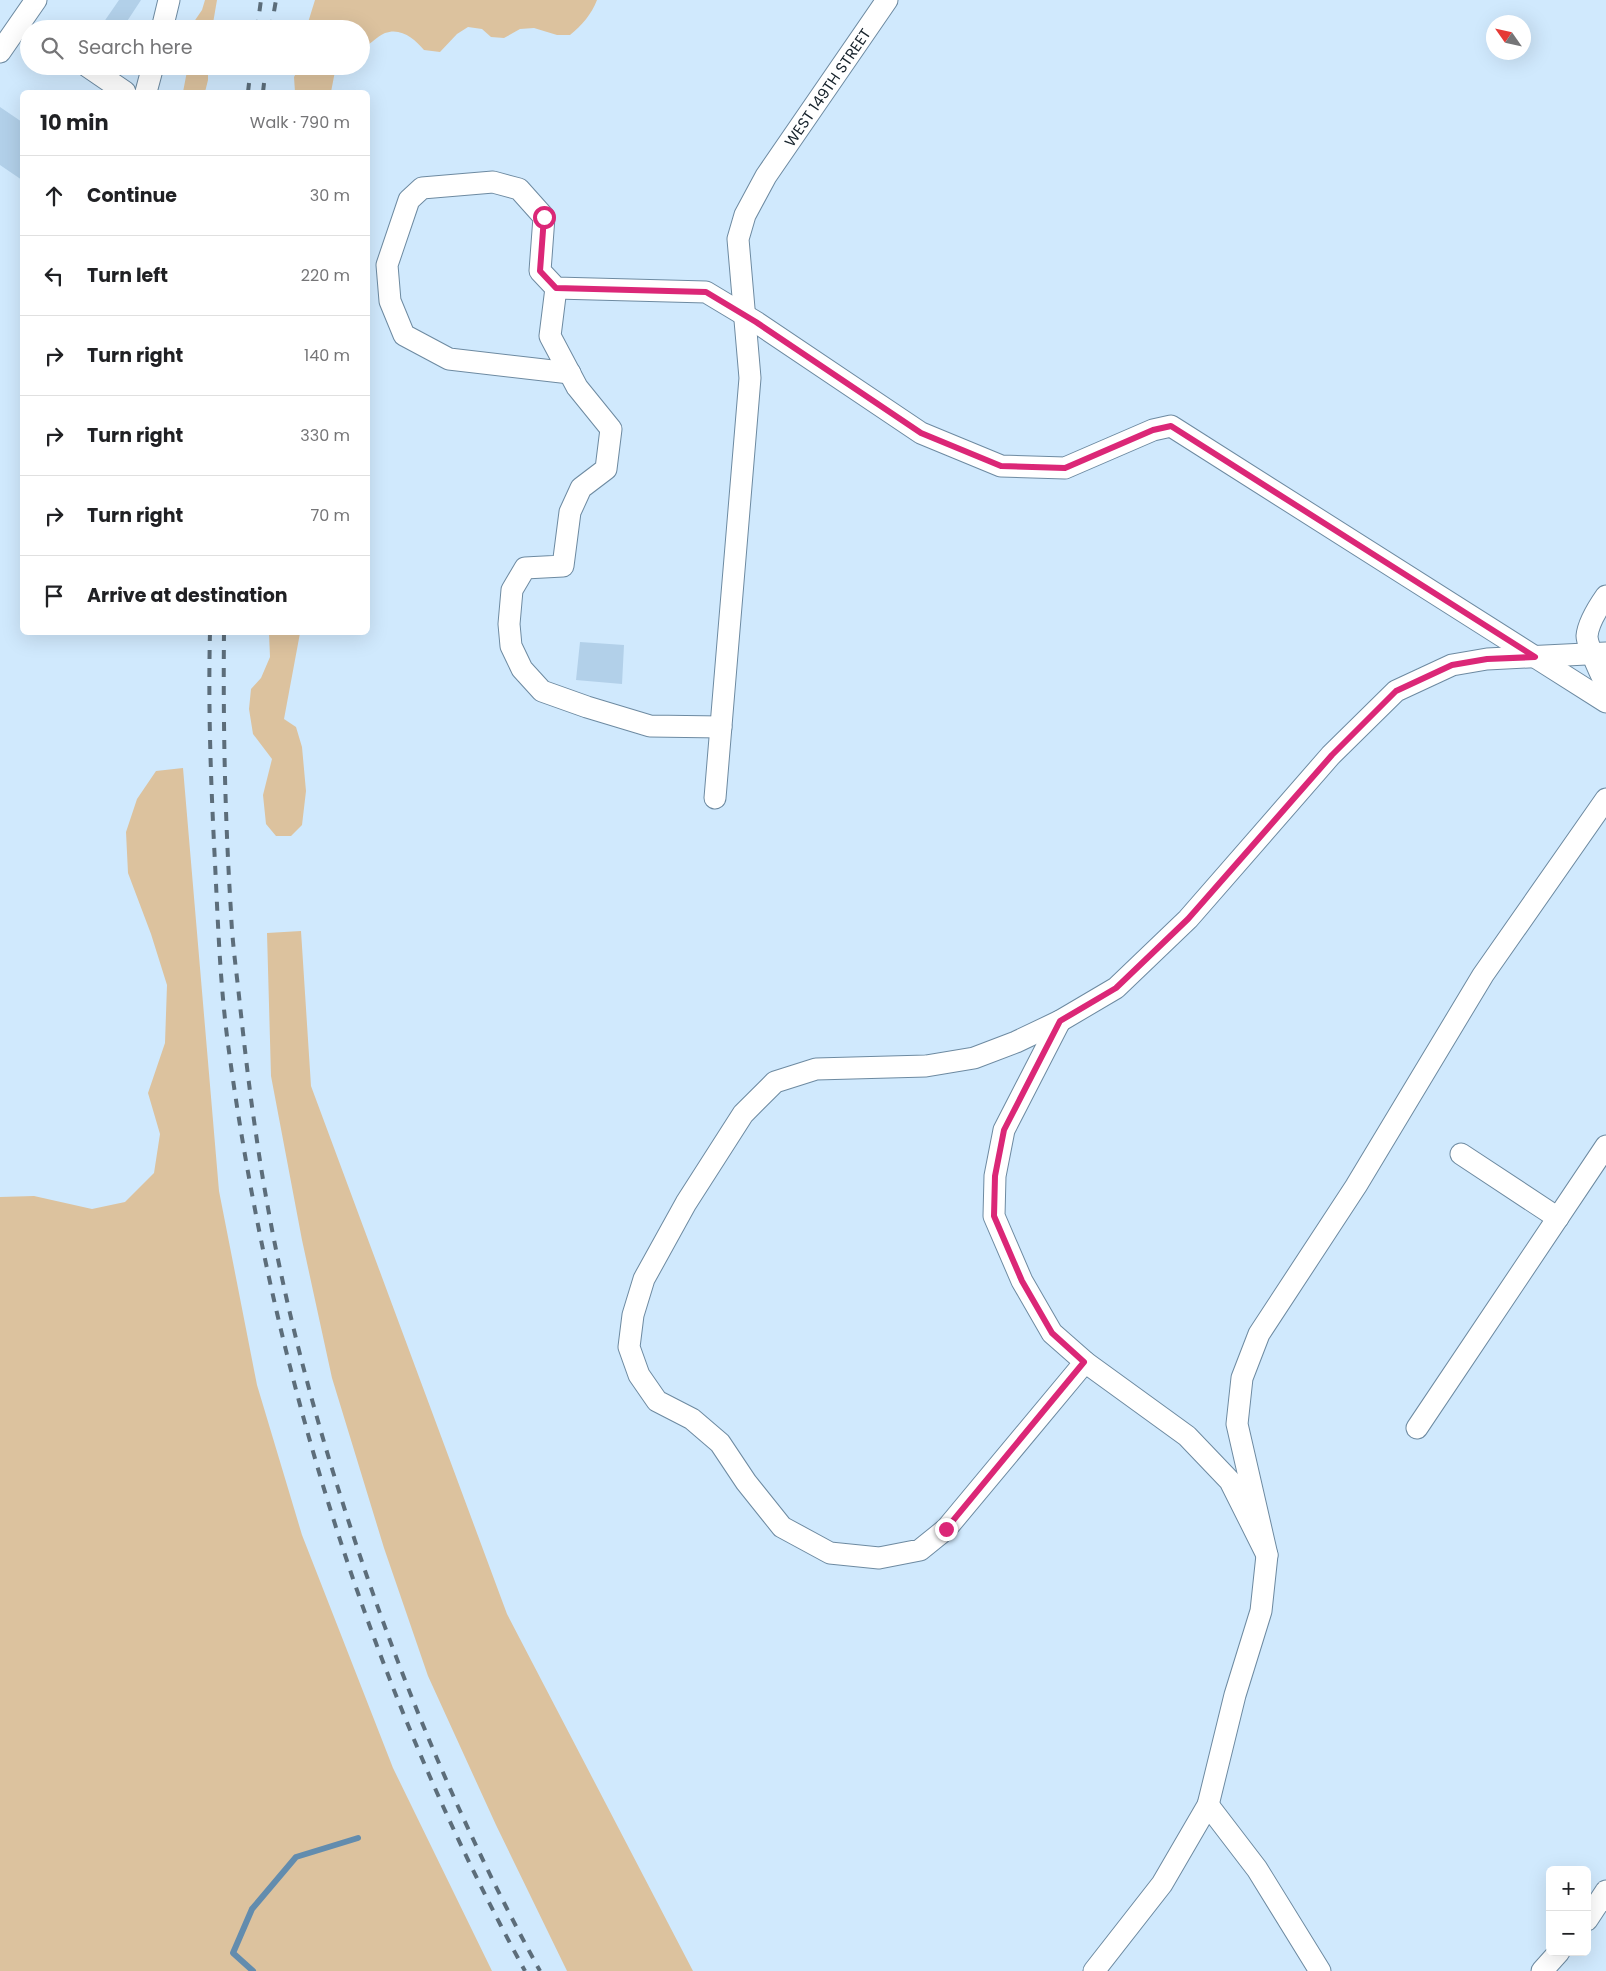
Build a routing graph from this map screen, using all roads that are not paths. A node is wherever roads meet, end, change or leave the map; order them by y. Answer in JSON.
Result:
{"nodes":[{"id":1,"x":36,"y":0,"type":"edge"},
{"id":2,"x":169,"y":0,"type":"edge"},
{"id":3,"x":887,"y":0,"type":"edge"},
{"id":4,"x":30,"y":20,"type":"edge"},
{"id":5,"x":164,"y":20,"type":"edge"},
{"id":6,"x":20,"y":31,"type":"edge"},
{"id":7,"x":2,"y":46,"type":"edge"},
{"id":8,"x":101,"y":75,"type":"edge"},
{"id":9,"x":151,"y":75,"type":"edge"},
{"id":10,"x":122,"y":90,"type":"edge"},
{"id":11,"x":147,"y":90,"type":"edge"},
{"id":12,"x":556,"y":288,"type":"junction"},
{"id":13,"x":745,"y":316,"type":"junction"},
{"id":14,"x":570,"y":374,"type":"junction"},
{"id":15,"x":1606,"y":596,"type":"edge"},
{"id":16,"x":1599,"y":654,"type":"edge"},
{"id":17,"x":1535,"y":657,"type":"junction"},
{"id":18,"x":1606,"y":685,"type":"edge"},
{"id":19,"x":1606,"y":702,"type":"edge"},
{"id":20,"x":721,"y":728,"type":"junction"},
{"id":21,"x":716,"y":798,"type":"dead end"},
{"id":22,"x":1606,"y":799,"type":"edge"},
{"id":23,"x":1060,"y":1021,"type":"junction"},
{"id":24,"x":1606,"y":1146,"type":"edge"},
{"id":25,"x":1461,"y":1154,"type":"dead end"},
{"id":26,"x":1558,"y":1218,"type":"junction"},
{"id":27,"x":1084,"y":1362,"type":"junction"},
{"id":28,"x":1416,"y":1428,"type":"dead end"},
{"id":29,"x":1267,"y":1555,"type":"junction"},
{"id":30,"x":1208,"y":1805,"type":"junction"},
{"id":31,"x":1606,"y":1891,"type":"edge"},
{"id":32,"x":1591,"y":1914,"type":"edge"},
{"id":33,"x":1555,"y":1956,"type":"edge"},
{"id":34,"x":1094,"y":1971,"type":"edge"},
{"id":35,"x":1320,"y":1971,"type":"edge"},
{"id":36,"x":1542,"y":1971,"type":"edge"}],
"edges":[{"from":1,"to":4,"type":"street"},
{"from":2,"to":5,"type":"street"},
{"from":3,"to":13,"type":"street","name":"WEST 149TH STREET"},
{"from":6,"to":7,"type":"street"},
{"from":8,"to":10,"type":"street"},
{"from":9,"to":11,"type":"street"},
{"from":12,"to":13,"type":"street"},
{"from":12,"to":14,"type":"street"},
{"from":12,"to":14,"type":"street"},
{"from":13,"to":17,"type":"street"},
{"from":13,"to":20,"type":"street","name":"WEST 149TH STREET"},
{"from":14,"to":20,"type":"street"},
{"from":15,"to":16,"type":"street"},
{"from":16,"to":17,"type":"street"},
{"from":16,"to":18,"type":"street"},
{"from":17,"to":19,"type":"street"},
{"from":17,"to":23,"type":"street"},
{"from":20,"to":21,"type":"street","name":"WEST 149TH STREET"},
{"from":22,"to":29,"type":"street"},
{"from":23,"to":27,"type":"street"},
{"from":23,"to":27,"type":"street"},
{"from":24,"to":26,"type":"street"},
{"from":25,"to":26,"type":"street"},
{"from":26,"to":28,"type":"street"},
{"from":27,"to":29,"type":"street"},
{"from":29,"to":30,"type":"street"},
{"from":30,"to":34,"type":"street"},
{"from":30,"to":35,"type":"street"},
{"from":31,"to":32,"type":"street"},
{"from":33,"to":36,"type":"street"}]}
